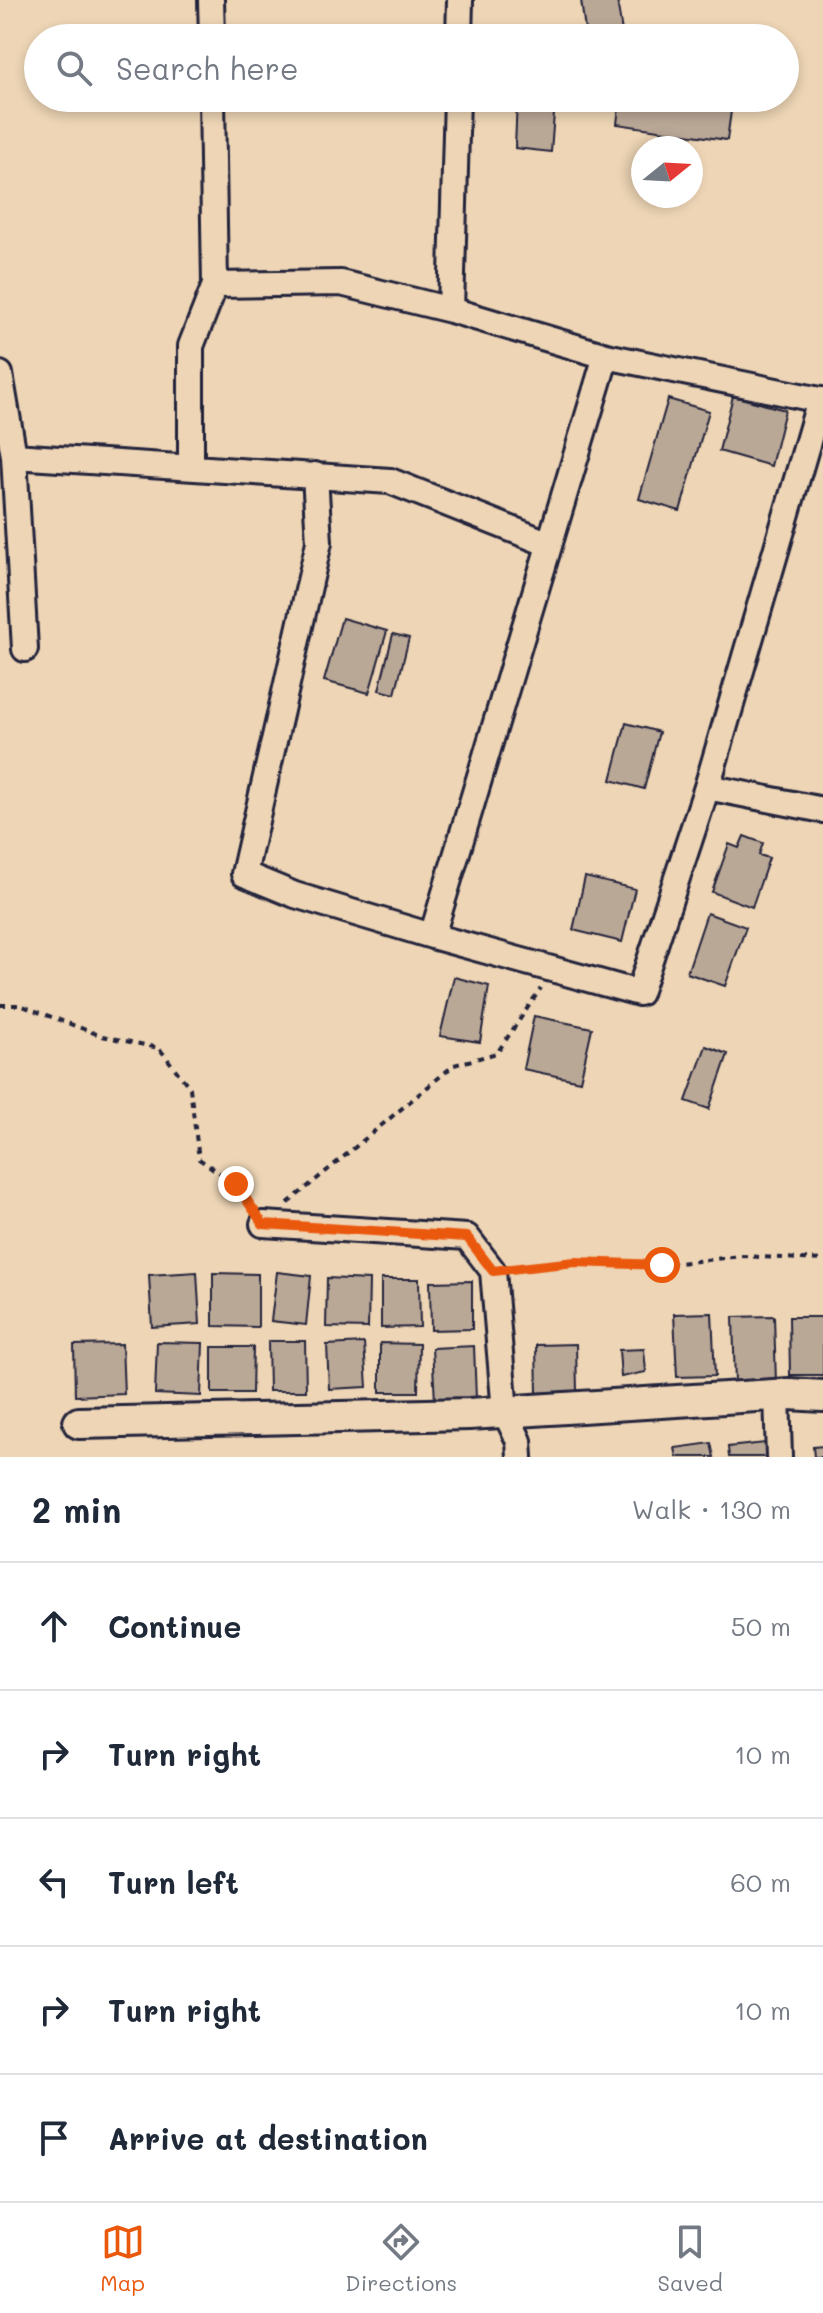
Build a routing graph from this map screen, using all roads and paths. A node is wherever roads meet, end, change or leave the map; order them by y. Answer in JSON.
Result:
{"nodes":[{"id":1,"x":211,"y":0,"type":"edge"},
{"id":2,"x":460,"y":0,"type":"edge"},
{"id":3,"x":212,"y":24,"type":"edge"},
{"id":4,"x":459,"y":24,"type":"edge"},
{"id":5,"x":212,"y":112,"type":"edge"},
{"id":6,"x":457,"y":112,"type":"edge"},
{"id":7,"x":215,"y":285,"type":"junction"},
{"id":8,"x":451,"y":310,"type":"junction"},
{"id":9,"x":606,"y":356,"type":"junction"},
{"id":10,"x":0,"y":374,"type":"edge"},
{"id":11,"x":821,"y":400,"type":"edge"},
{"id":12,"x":14,"y":456,"type":"junction"},
{"id":13,"x":191,"y":467,"type":"junction"},
{"id":14,"x":315,"y":475,"type":"junction"},
{"id":15,"x":549,"y":544,"type":"junction"},
{"id":16,"x":25,"y":649,"type":"dead end"},
{"id":17,"x":707,"y":787,"type":"junction"},
{"id":18,"x":823,"y":810,"type":"edge"},
{"id":19,"x":432,"y":936,"type":"junction"},
{"id":20,"x":554,"y":969,"type":"junction"},
{"id":21,"x":0,"y":1005,"type":"edge"},
{"id":22,"x":263,"y":1224,"type":"junction"},
{"id":23,"x":823,"y":1260,"type":"edge"},
{"id":24,"x":493,"y":1271,"type":"junction"},
{"id":25,"x":777,"y":1395,"type":"junction"},
{"id":26,"x":823,"y":1396,"type":"edge"},
{"id":27,"x":505,"y":1412,"type":"junction"},
{"id":28,"x":79,"y":1423,"type":"dead end"},
{"id":29,"x":520,"y":1457,"type":"edge"},
{"id":30,"x":779,"y":1457,"type":"edge"}],
"edges":[{"from":1,"to":3,"type":"street"},
{"from":2,"to":4,"type":"street"},
{"from":5,"to":7,"type":"street"},
{"from":6,"to":8,"type":"street"},
{"from":7,"to":8,"type":"street"},
{"from":7,"to":13,"type":"street"},
{"from":8,"to":9,"type":"street"},
{"from":9,"to":11,"type":"street"},
{"from":9,"to":15,"type":"street"},
{"from":10,"to":12,"type":"street"},
{"from":11,"to":17,"type":"street"},
{"from":12,"to":13,"type":"street"},
{"from":12,"to":16,"type":"street"},
{"from":13,"to":14,"type":"street"},
{"from":14,"to":15,"type":"street"},
{"from":14,"to":19,"type":"street"},
{"from":15,"to":19,"type":"street"},
{"from":17,"to":18,"type":"street"},
{"from":17,"to":20,"type":"street"},
{"from":19,"to":20,"type":"street"},
{"from":20,"to":22,"type":"path"},
{"from":21,"to":22,"type":"path"},
{"from":22,"to":24,"type":"street"},
{"from":23,"to":24,"type":"path"},
{"from":24,"to":27,"type":"street"},
{"from":25,"to":26,"type":"street"},
{"from":25,"to":27,"type":"street"},
{"from":25,"to":30,"type":"street"},
{"from":27,"to":28,"type":"street"},
{"from":27,"to":29,"type":"street"}]}
